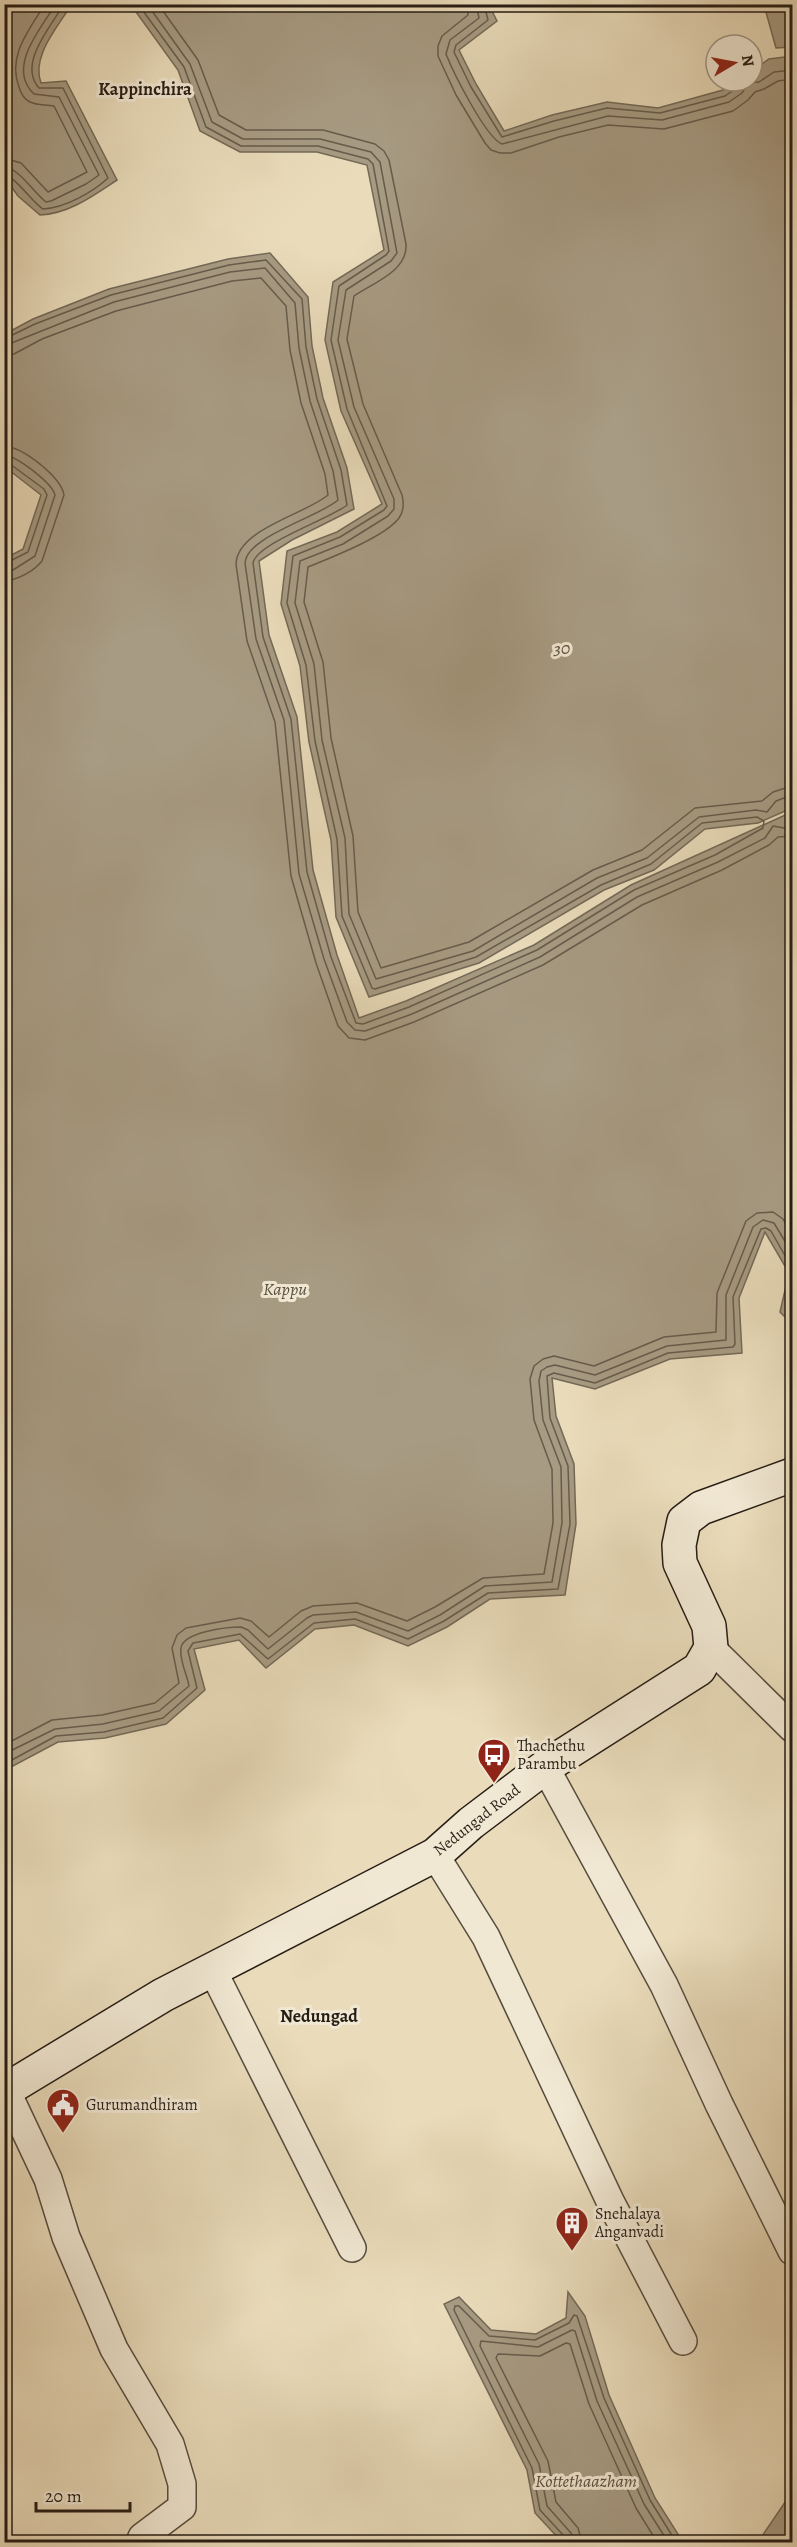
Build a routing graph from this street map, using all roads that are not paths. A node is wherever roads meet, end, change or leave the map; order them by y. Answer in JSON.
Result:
{"nodes":[{"id":1,"x":792,"y":1475,"type":"edge"},
{"id":2,"x":711,"y":1648,"type":"junction"},
{"id":3,"x":792,"y":1728,"type":"edge"},
{"id":4,"x":545,"y":1767,"type":"junction"},
{"id":5,"x":435,"y":1855,"type":"junction"},
{"id":6,"x":212,"y":1969,"type":"junction"},
{"id":7,"x":5,"y":2091,"type":"edge"},
{"id":8,"x":352,"y":2248,"type":"dead end"},
{"id":9,"x":792,"y":2251,"type":"edge"},
{"id":10,"x":683,"y":2341,"type":"dead end"},
{"id":11,"x":140,"y":2542,"type":"edge"}],
"edges":[{"from":1,"to":2,"type":"main road"},
{"from":2,"to":3,"type":"street"},
{"from":2,"to":4,"type":"main road","name":"Nedungad Road"},
{"from":4,"to":5,"type":"main road","name":"Nedungad Road"},
{"from":4,"to":9,"type":"street"},
{"from":5,"to":6,"type":"main road","name":"Nedungad Road"},
{"from":5,"to":10,"type":"street"},
{"from":6,"to":7,"type":"main road","name":"Nedungad Road"},
{"from":6,"to":8,"type":"street"},
{"from":7,"to":11,"type":"street"}]}
